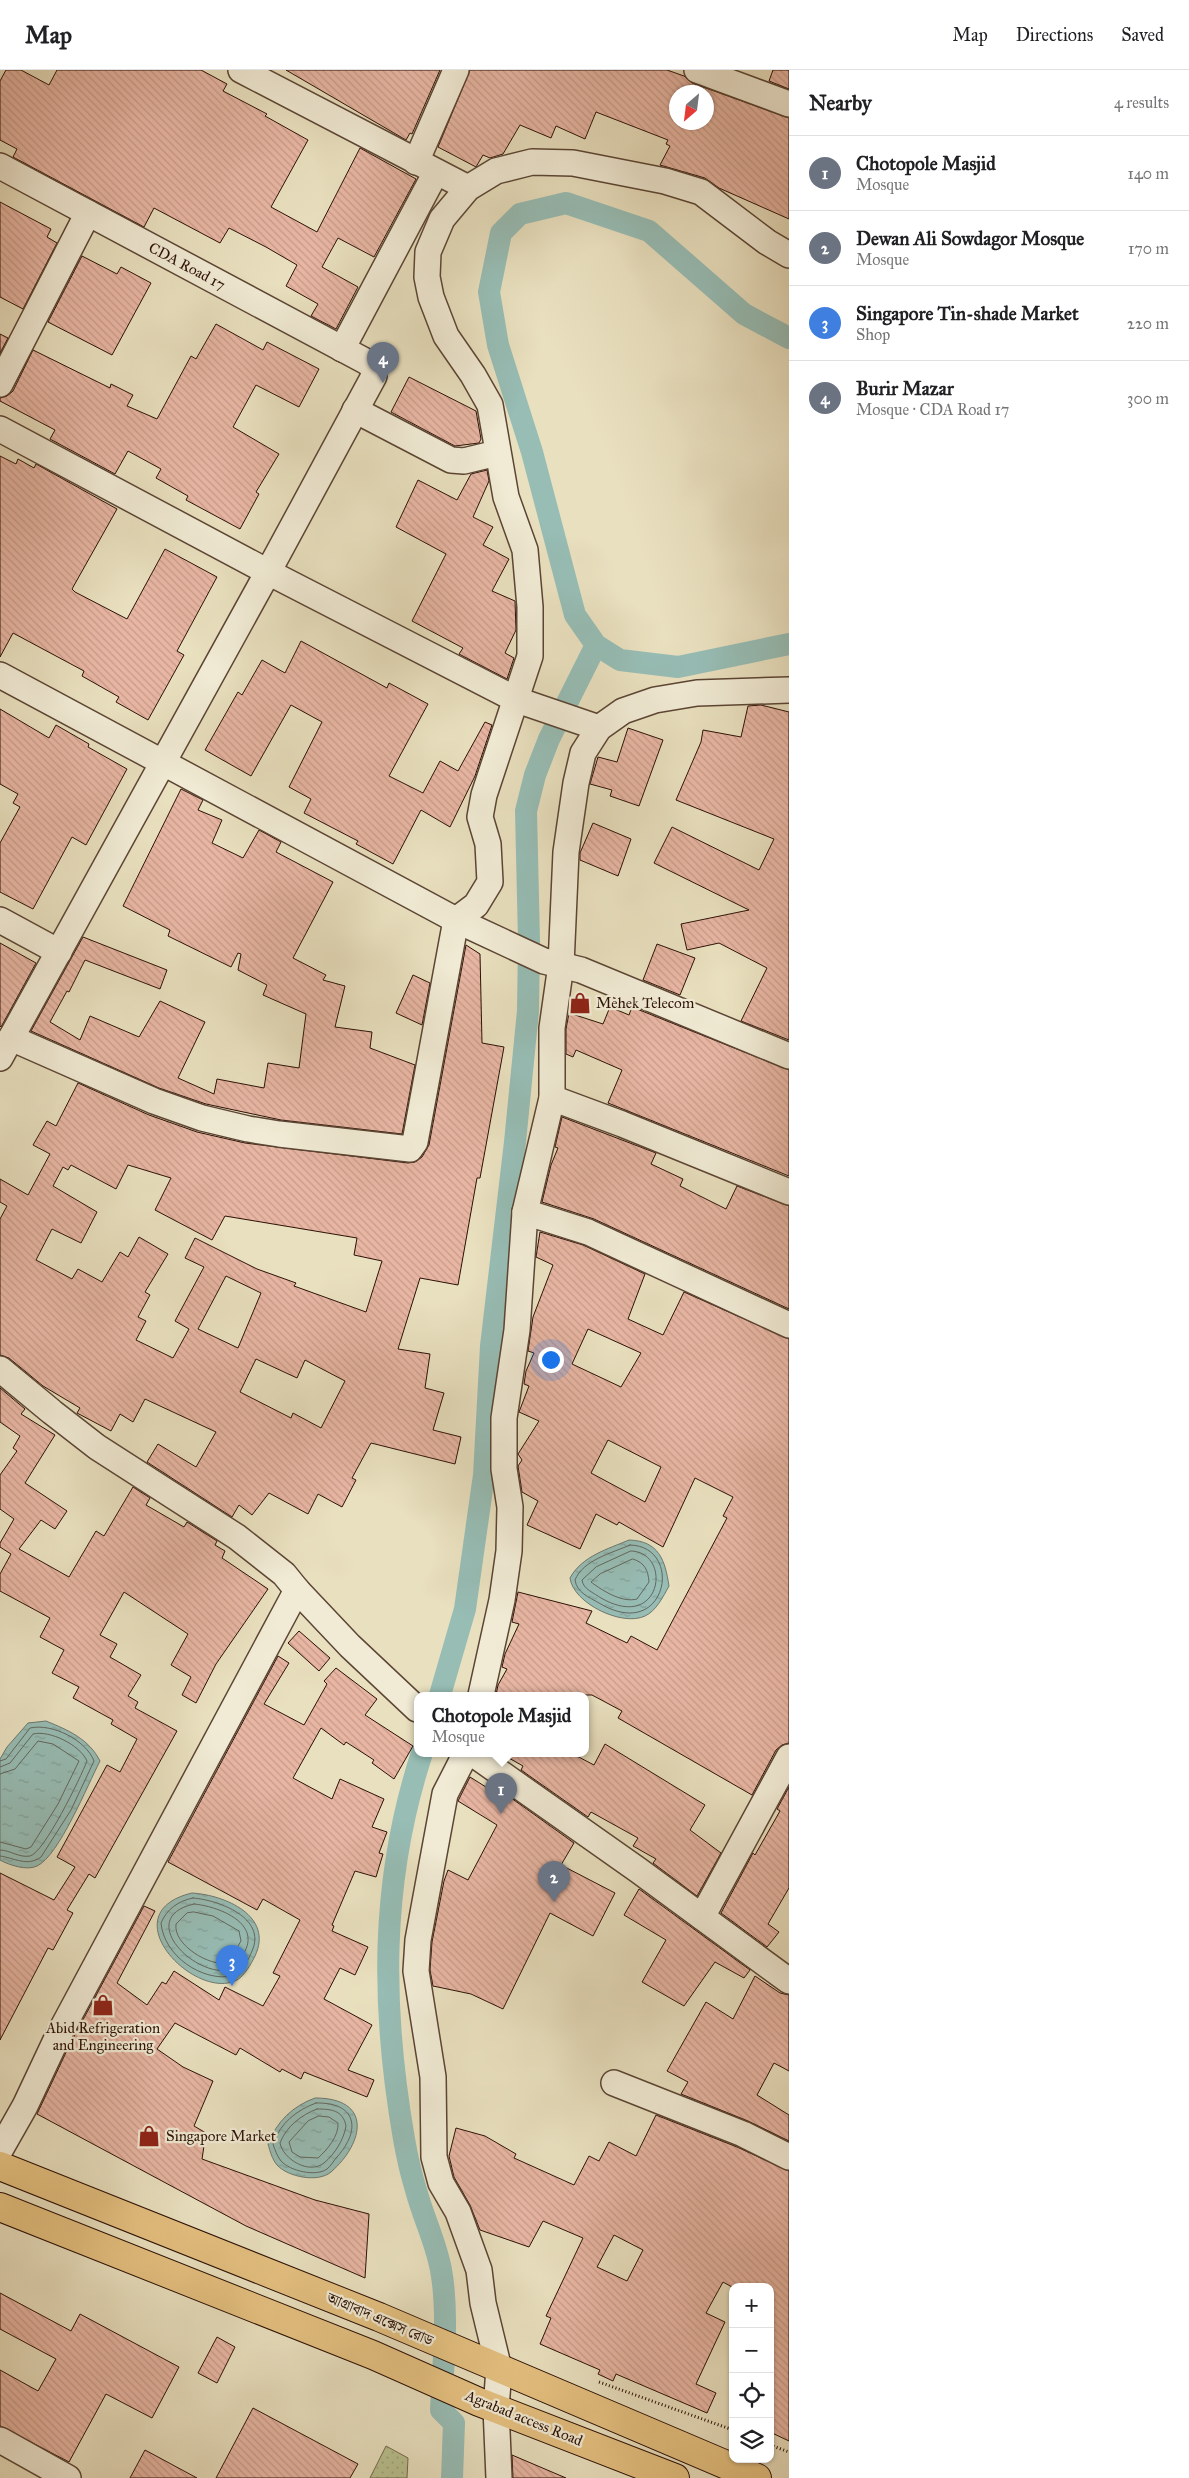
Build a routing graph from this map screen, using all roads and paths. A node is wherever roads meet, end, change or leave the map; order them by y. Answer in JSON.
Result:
{"nodes":[{"id":1,"x":241,"y":70,"type":"edge"},
{"id":2,"x":456,"y":70,"type":"edge"},
{"id":3,"x":697,"y":70,"type":"edge"},
{"id":4,"x":789,"y":104,"type":"edge"},
{"id":5,"x":0,"y":166,"type":"edge"},
{"id":6,"x":426,"y":167,"type":"junction"},
{"id":7,"x":468,"y":188,"type":"junction"},
{"id":8,"x":88,"y":213,"type":"junction"},
{"id":9,"x":789,"y":255,"type":"edge"},
{"id":10,"x":342,"y":349,"type":"junction"},
{"id":11,"x":0,"y":384,"type":"edge"},
{"id":12,"x":356,"y":410,"type":"junction"},
{"id":13,"x":0,"y":429,"type":"edge"},
{"id":14,"x":497,"y":453,"type":"junction"},
{"id":15,"x":268,"y":572,"type":"junction"},
{"id":16,"x":0,"y":675,"type":"edge"},
{"id":17,"x":789,"y":690,"type":"edge"},
{"id":18,"x":522,"y":701,"type":"junction"},
{"id":19,"x":590,"y":725,"type":"junction"},
{"id":20,"x":163,"y":763,"type":"junction"},
{"id":21,"x":0,"y":920,"type":"edge"},
{"id":22,"x":456,"y":920,"type":"junction"},
{"id":23,"x":59,"y":952,"type":"junction"},
{"id":24,"x":552,"y":963,"type":"junction"},
{"id":25,"x":6,"y":1048,"type":"edge"},
{"id":26,"x":789,"y":1056,"type":"edge"},
{"id":27,"x":552,"y":1098,"type":"junction"},
{"id":28,"x":789,"y":1192,"type":"edge"},
{"id":29,"x":525,"y":1212,"type":"junction"},
{"id":30,"x":789,"y":1325,"type":"edge"},
{"id":31,"x":0,"y":1369,"type":"edge"},
{"id":32,"x":297,"y":1590,"type":"junction"},
{"id":33,"x":482,"y":1692,"type":"edge"},
{"id":34,"x":413,"y":1705,"type":"edge"},
{"id":35,"x":464,"y":1757,"type":"edge"},
{"id":36,"x":477,"y":1757,"type":"edge"},
{"id":37,"x":789,"y":1757,"type":"edge"},
{"id":38,"x":781,"y":1792,"type":"edge"},
{"id":39,"x":702,"y":1917,"type":"junction"},
{"id":40,"x":789,"y":1981,"type":"edge"},
{"id":41,"x":614,"y":2083,"type":"dead end"},
{"id":42,"x":0,"y":2150,"type":"edge"},
{"id":43,"x":789,"y":2157,"type":"edge"},
{"id":44,"x":0,"y":2166,"type":"edge"},
{"id":45,"x":0,"y":2207,"type":"edge"},
{"id":46,"x":492,"y":2366,"type":"junction"},
{"id":47,"x":596,"y":2381,"type":"dead end"},
{"id":48,"x":488,"y":2405,"type":"junction"},
{"id":49,"x":729,"y":2429,"type":"edge"},
{"id":50,"x":0,"y":2440,"type":"edge"},
{"id":51,"x":774,"y":2446,"type":"edge"},
{"id":52,"x":789,"y":2452,"type":"edge"},
{"id":53,"x":68,"y":2478,"type":"edge"},
{"id":54,"x":499,"y":2478,"type":"edge"},
{"id":55,"x":675,"y":2478,"type":"edge"},
{"id":56,"x":757,"y":2478,"type":"edge"}],
"edges":[{"from":1,"to":6,"type":"street"},
{"from":2,"to":6,"type":"street"},
{"from":3,"to":4,"type":"street"},
{"from":5,"to":8,"type":"street","name":"CDA Road 17"},
{"from":6,"to":7,"type":"street"},
{"from":6,"to":10,"type":"street"},
{"from":7,"to":9,"type":"street"},
{"from":7,"to":14,"type":"street"},
{"from":8,"to":10,"type":"street","name":"CDA Road 17"},
{"from":8,"to":11,"type":"street"},
{"from":10,"to":12,"type":"street","name":"CDA Road 17"},
{"from":12,"to":14,"type":"street"},
{"from":12,"to":15,"type":"street"},
{"from":13,"to":15,"type":"street"},
{"from":14,"to":18,"type":"street"},
{"from":15,"to":18,"type":"street"},
{"from":15,"to":20,"type":"street"},
{"from":16,"to":20,"type":"street"},
{"from":17,"to":19,"type":"street"},
{"from":18,"to":19,"type":"street"},
{"from":18,"to":22,"type":"street"},
{"from":19,"to":24,"type":"street"},
{"from":20,"to":22,"type":"street"},
{"from":20,"to":23,"type":"street"},
{"from":21,"to":23,"type":"street"},
{"from":22,"to":24,"type":"street"},
{"from":22,"to":25,"type":"street"},
{"from":23,"to":25,"type":"street"},
{"from":24,"to":26,"type":"street"},
{"from":24,"to":27,"type":"street"},
{"from":27,"to":28,"type":"street"},
{"from":27,"to":29,"type":"street"},
{"from":29,"to":30,"type":"street"},
{"from":29,"to":33,"type":"street"},
{"from":31,"to":32,"type":"street"},
{"from":32,"to":34,"type":"street"},
{"from":32,"to":42,"type":"street"},
{"from":35,"to":46,"type":"street"},
{"from":36,"to":39,"type":"street"},
{"from":37,"to":38,"type":"street"},
{"from":38,"to":39,"type":"street"},
{"from":39,"to":40,"type":"street"},
{"from":41,"to":43,"type":"street"},
{"from":44,"to":46,"type":"main road","name":"আগ্রাবাদ এক্সেস রোড"},
{"from":45,"to":48,"type":"main road","name":"Agrabad access Road"},
{"from":46,"to":48,"type":"street"},
{"from":46,"to":56,"type":"main road","name":"আগ্রাবাদ এক্সেস রোড"},
{"from":47,"to":49,"type":"path"},
{"from":48,"to":54,"type":"street"},
{"from":48,"to":55,"type":"main road","name":"Agrabad access Road"},
{"from":50,"to":53,"type":"street"},
{"from":51,"to":52,"type":"path"}]}
